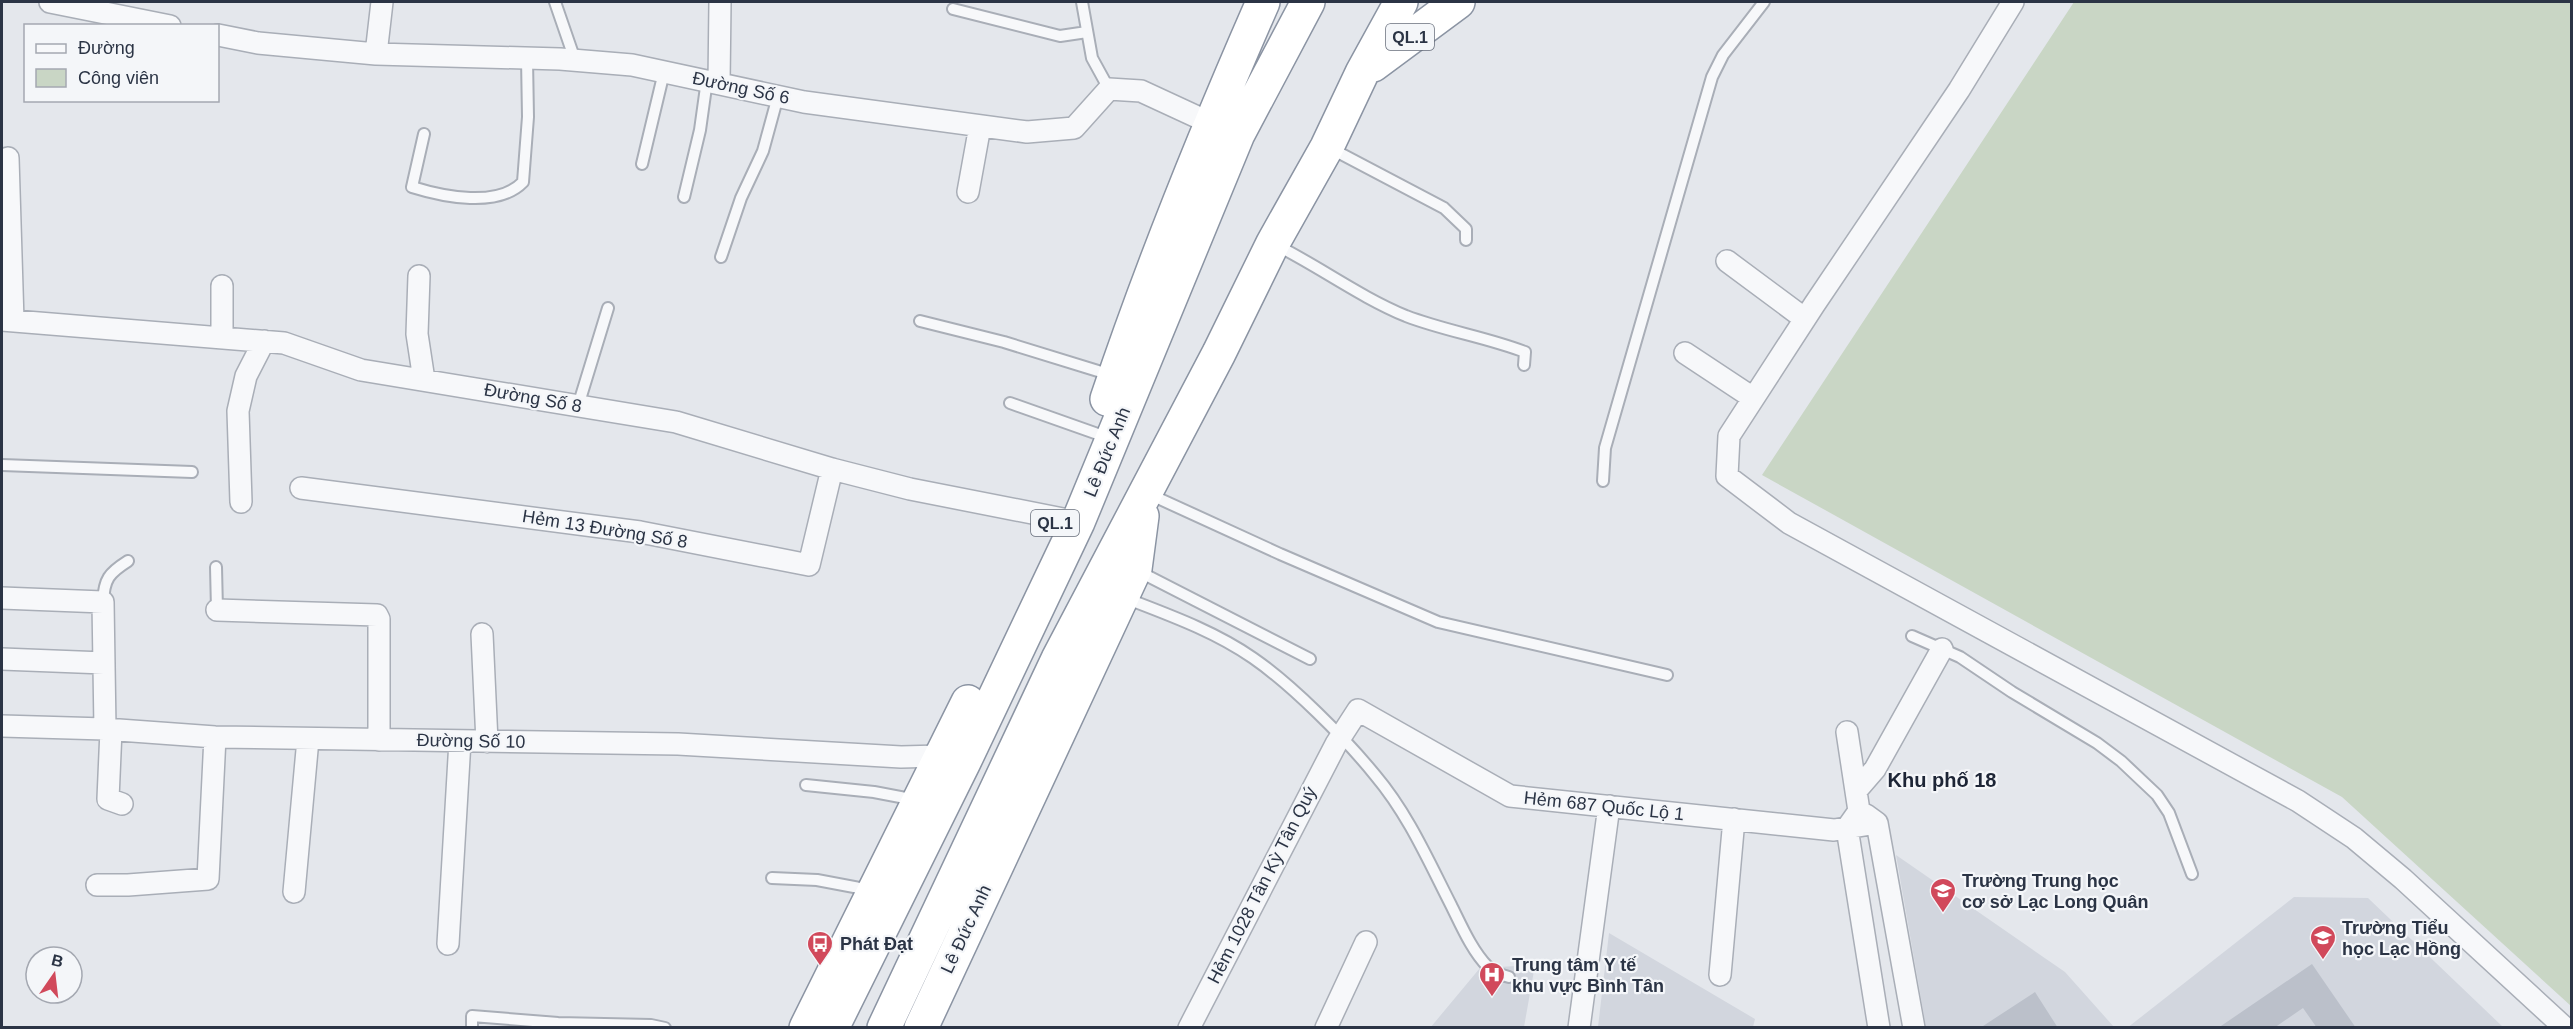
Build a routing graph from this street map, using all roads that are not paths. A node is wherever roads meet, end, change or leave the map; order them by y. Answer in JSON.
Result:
{"nodes":[{"id":1,"x":50,"y":2,"type":"edge"},
{"id":2,"x":382,"y":2,"type":"edge"},
{"id":3,"x":555,"y":2,"type":"edge"},
{"id":4,"x":720,"y":2,"type":"edge"},
{"id":5,"x":1082,"y":2,"type":"edge"},
{"id":6,"x":1263,"y":2,"type":"edge"},
{"id":7,"x":1308,"y":2,"type":"edge"},
{"id":8,"x":1401,"y":2,"type":"edge"},
{"id":9,"x":1458,"y":2,"type":"edge"},
{"id":10,"x":1764,"y":2,"type":"edge"},
{"id":11,"x":2013,"y":2,"type":"edge"},
{"id":12,"x":76,"y":4,"type":"edge"},
{"id":13,"x":953,"y":9,"type":"dead end"},
{"id":14,"x":161,"y":24,"type":"edge"},
{"id":15,"x":1087,"y":32,"type":"junction"},
{"id":16,"x":219,"y":35,"type":"edge"},
{"id":17,"x":376,"y":54,"type":"junction"},
{"id":18,"x":527,"y":59,"type":"junction"},
{"id":19,"x":575,"y":60,"type":"junction"},
{"id":20,"x":664,"y":72,"type":"junction"},
{"id":21,"x":1362,"y":73,"type":"junction"},
{"id":22,"x":713,"y":82,"type":"junction"},
{"id":23,"x":1109,"y":89,"type":"junction"},
{"id":24,"x":778,"y":96,"type":"junction"},
{"id":25,"x":980,"y":126,"type":"junction"},
{"id":26,"x":1225,"y":129,"type":"junction"},
{"id":27,"x":424,"y":134,"type":"dead end"},
{"id":28,"x":1327,"y":147,"type":"junction"},
{"id":29,"x":8,"y":159,"type":"dead end"},
{"id":30,"x":642,"y":165,"type":"dead end"},
{"id":31,"x":968,"y":192,"type":"dead end"},
{"id":32,"x":684,"y":197,"type":"dead end"},
{"id":33,"x":1466,"y":240,"type":"dead end"},
{"id":34,"x":1273,"y":243,"type":"junction"},
{"id":35,"x":721,"y":257,"type":"dead end"},
{"id":36,"x":1727,"y":261,"type":"dead end"},
{"id":37,"x":419,"y":276,"type":"dead end"},
{"id":38,"x":222,"y":286,"type":"dead end"},
{"id":39,"x":608,"y":308,"type":"dead end"},
{"id":40,"x":1805,"y":319,"type":"junction"},
{"id":41,"x":7,"y":320,"type":"edge"},
{"id":42,"x":920,"y":321,"type":"dead end"},
{"id":43,"x":222,"y":338,"type":"junction"},
{"id":44,"x":264,"y":341,"type":"junction"},
{"id":45,"x":1685,"y":353,"type":"dead end"},
{"id":46,"x":1524,"y":365,"type":"dead end"},
{"id":47,"x":1125,"y":379,"type":"junction"},
{"id":48,"x":424,"y":380,"type":"junction"},
{"id":49,"x":1753,"y":398,"type":"junction"},
{"id":50,"x":1011,"y":403,"type":"dead end"},
{"id":51,"x":578,"y":406,"type":"junction"},
{"id":52,"x":1104,"y":436,"type":"junction"},
{"id":53,"x":2,"y":465,"type":"edge"},
{"id":54,"x":832,"y":469,"type":"junction"},
{"id":55,"x":192,"y":472,"type":"dead end"},
{"id":56,"x":1603,"y":481,"type":"dead end"},
{"id":57,"x":301,"y":488,"type":"dead end"},
{"id":58,"x":1146,"y":492,"type":"junction"},
{"id":59,"x":241,"y":502,"type":"dead end"},
{"id":60,"x":1068,"y":519,"type":"junction"},
{"id":61,"x":128,"y":561,"type":"dead end"},
{"id":62,"x":216,"y":567,"type":"dead end"},
{"id":63,"x":1128,"y":583,"type":"junction"},
{"id":64,"x":2,"y":598,"type":"edge"},
{"id":65,"x":103,"y":602,"type":"junction"},
{"id":66,"x":217,"y":610,"type":"joint"},
{"id":67,"x":482,"y":634,"type":"dead end"},
{"id":68,"x":1912,"y":636,"type":"dead end"},
{"id":69,"x":1942,"y":649,"type":"junction"},
{"id":70,"x":2,"y":659,"type":"edge"},
{"id":71,"x":1310,"y":659,"type":"dead end"},
{"id":72,"x":104,"y":663,"type":"junction"},
{"id":73,"x":1667,"y":675,"type":"dead end"},
{"id":74,"x":2,"y":726,"type":"edge"},
{"id":75,"x":108,"y":729,"type":"junction"},
{"id":76,"x":1847,"y":732,"type":"dead end"},
{"id":77,"x":215,"y":737,"type":"junction"},
{"id":78,"x":308,"y":739,"type":"junction"},
{"id":79,"x":379,"y":740,"type":"junction"},
{"id":80,"x":1338,"y":740,"type":"junction"},
{"id":81,"x":460,"y":741,"type":"junction"},
{"id":82,"x":487,"y":742,"type":"junction"},
{"id":83,"x":940,"y":756,"type":"junction"},
{"id":84,"x":806,"y":785,"type":"dead end"},
{"id":85,"x":918,"y":801,"type":"junction"},
{"id":86,"x":122,"y":804,"type":"dead end"},
{"id":87,"x":1609,"y":806,"type":"junction"},
{"id":88,"x":1854,"y":810,"type":"junction"},
{"id":89,"x":1734,"y":819,"type":"junction"},
{"id":90,"x":2192,"y":874,"type":"dead end"},
{"id":91,"x":772,"y":878,"type":"dead end"},
{"id":92,"x":97,"y":885,"type":"dead end"},
{"id":93,"x":873,"y":891,"type":"junction"},
{"id":94,"x":294,"y":892,"type":"dead end"},
{"id":95,"x":1893,"y":913,"type":"junction"},
{"id":96,"x":1863,"y":920,"type":"junction"},
{"id":97,"x":1366,"y":942,"type":"dead end"},
{"id":98,"x":448,"y":944,"type":"dead end"},
{"id":99,"x":1720,"y":975,"type":"dead end"},
{"id":100,"x":1509,"y":977,"type":"dead end"},
{"id":101,"x":472,"y":1028,"type":"edge"},
{"id":102,"x":665,"y":1028,"type":"edge"},
{"id":103,"x":806,"y":1028,"type":"edge"},
{"id":104,"x":832,"y":1028,"type":"edge"},
{"id":105,"x":884,"y":1028,"type":"edge"},
{"id":106,"x":921,"y":1028,"type":"edge"},
{"id":107,"x":1189,"y":1028,"type":"edge"},
{"id":108,"x":1326,"y":1028,"type":"edge"},
{"id":109,"x":1579,"y":1028,"type":"edge"},
{"id":110,"x":1880,"y":1028,"type":"edge"},
{"id":111,"x":1914,"y":1028,"type":"edge"},
{"id":112,"x":2565,"y":1028,"type":"edge"}],
"edges":[{"from":1,"to":12,"type":"street"},
{"from":2,"to":17,"type":"street"},
{"from":3,"to":19,"type":"lane"},
{"from":4,"to":22,"type":"street"},
{"from":5,"to":15,"type":"lane"},
{"from":6,"to":26,"type":"highway","name":"Lê Đức Anh","number":"QL.1"},
{"from":7,"to":26,"type":"highway","name":"Lê Đức Anh","number":"QL.1"},
{"from":8,"to":21,"type":"highway","name":"Lê Đức Anh","number":"QL.1"},
{"from":9,"to":21,"type":"highway","name":"Lê Đức Anh","number":"QL.1"},
{"from":10,"to":56,"type":"lane"},
{"from":11,"to":40,"type":"street"},
{"from":12,"to":14,"type":"street"},
{"from":13,"to":15,"type":"lane"},
{"from":15,"to":23,"type":"lane"},
{"from":16,"to":17,"type":"street","name":"Đường Số 6"},
{"from":17,"to":18,"type":"street","name":"Đường Số 6"},
{"from":18,"to":19,"type":"street","name":"Đường Số 6"},
{"from":18,"to":27,"type":"lane"},
{"from":19,"to":20,"type":"street","name":"Đường Số 6"},
{"from":20,"to":22,"type":"street","name":"Đường Số 6"},
{"from":20,"to":30,"type":"lane"},
{"from":21,"to":28,"type":"highway","name":"Lê Đức Anh","number":"QL.1"},
{"from":22,"to":24,"type":"street","name":"Đường Số 6"},
{"from":22,"to":32,"type":"lane"},
{"from":23,"to":25,"type":"street","name":"Đường Số 6"},
{"from":23,"to":26,"type":"street"},
{"from":24,"to":25,"type":"street","name":"Đường Số 6"},
{"from":24,"to":35,"type":"lane"},
{"from":25,"to":31,"type":"street"},
{"from":26,"to":47,"type":"highway","name":"Lê Đức Anh","number":"QL.1"},
{"from":28,"to":33,"type":"lane"},
{"from":28,"to":34,"type":"highway","name":"Lê Đức Anh","number":"QL.1"},
{"from":29,"to":41,"type":"street"},
{"from":34,"to":46,"type":"lane"},
{"from":34,"to":58,"type":"highway","name":"Lê Đức Anh","number":"QL.1"},
{"from":36,"to":40,"type":"street"},
{"from":37,"to":48,"type":"street"},
{"from":38,"to":43,"type":"street"},
{"from":39,"to":51,"type":"lane"},
{"from":40,"to":49,"type":"street"},
{"from":41,"to":43,"type":"street","name":"Đường Số 8"},
{"from":42,"to":47,"type":"lane"},
{"from":43,"to":44,"type":"street","name":"Đường Số 8"},
{"from":44,"to":48,"type":"street","name":"Đường Số 8"},
{"from":44,"to":59,"type":"street"},
{"from":45,"to":49,"type":"street"},
{"from":47,"to":52,"type":"highway","name":"Lê Đức Anh","number":"QL.1"},
{"from":48,"to":51,"type":"street","name":"Đường Số 8"},
{"from":49,"to":112,"type":"street"},
{"from":50,"to":52,"type":"lane"},
{"from":51,"to":54,"type":"street","name":"Đường Số 8"},
{"from":52,"to":60,"type":"highway","name":"Lê Đức Anh","number":"QL.1"},
{"from":53,"to":55,"type":"lane"},
{"from":54,"to":57,"type":"street","name":"Hẻm 13 Đường Số 8"},
{"from":54,"to":60,"type":"street","name":"Đường Số 8"},
{"from":58,"to":63,"type":"highway","number":"QL.1"},
{"from":58,"to":73,"type":"lane"},
{"from":58,"to":105,"type":"highway","name":"Lê Đức Anh","number":"QL.1"},
{"from":60,"to":83,"type":"highway","name":"Lê Đức Anh","number":"QL.1"},
{"from":60,"to":104,"type":"highway","name":"Lê Đức Anh","number":"QL.1"},
{"from":61,"to":65,"type":"lane"},
{"from":62,"to":66,"type":"lane"},
{"from":63,"to":71,"type":"lane"},
{"from":63,"to":80,"type":"lane"},
{"from":63,"to":106,"type":"highway","name":"Lê Đức Anh","number":"QL.1"},
{"from":64,"to":65,"type":"street"},
{"from":65,"to":72,"type":"street"},
{"from":66,"to":79,"type":"street"},
{"from":67,"to":82,"type":"street"},
{"from":68,"to":69,"type":"lane"},
{"from":69,"to":88,"type":"street"},
{"from":69,"to":90,"type":"lane"},
{"from":70,"to":72,"type":"street"},
{"from":72,"to":75,"type":"street"},
{"from":74,"to":75,"type":"street","name":"Đường Số 10"},
{"from":75,"to":77,"type":"street","name":"Đường Số 10"},
{"from":75,"to":86,"type":"street"},
{"from":76,"to":88,"type":"street"},
{"from":77,"to":78,"type":"street","name":"Đường Số 10"},
{"from":77,"to":92,"type":"street"},
{"from":78,"to":79,"type":"street","name":"Đường Số 10"},
{"from":78,"to":94,"type":"street"},
{"from":79,"to":81,"type":"street","name":"Đường Số 10"},
{"from":80,"to":87,"type":"street","name":"Hẻm 687 Quốc Lộ 1"},
{"from":80,"to":100,"type":"lane"},
{"from":80,"to":107,"type":"street","name":"Hẻm 1028 Tân Kỳ Tân Quý"},
{"from":81,"to":82,"type":"street","name":"Đường Số 10"},
{"from":81,"to":98,"type":"street"},
{"from":82,"to":83,"type":"street","name":"Đường Số 10"},
{"from":83,"to":85,"type":"highway","name":"Lê Đức Anh","number":"QL.1"},
{"from":84,"to":85,"type":"lane"},
{"from":85,"to":93,"type":"highway","name":"Lê Đức Anh","number":"QL.1"},
{"from":87,"to":89,"type":"street","name":"Hẻm 687 Quốc Lộ 1"},
{"from":87,"to":109,"type":"street"},
{"from":88,"to":89,"type":"street","name":"Hẻm 687 Quốc Lộ 1"},
{"from":88,"to":95,"type":"street"},
{"from":88,"to":96,"type":"street"},
{"from":89,"to":99,"type":"street"},
{"from":91,"to":93,"type":"lane"},
{"from":93,"to":103,"type":"highway","name":"Lê Đức Anh","number":"QL.1"},
{"from":95,"to":96,"type":"street"},
{"from":95,"to":111,"type":"street"},
{"from":96,"to":110,"type":"street"},
{"from":97,"to":108,"type":"street"},
{"from":101,"to":102,"type":"lane"}]}
